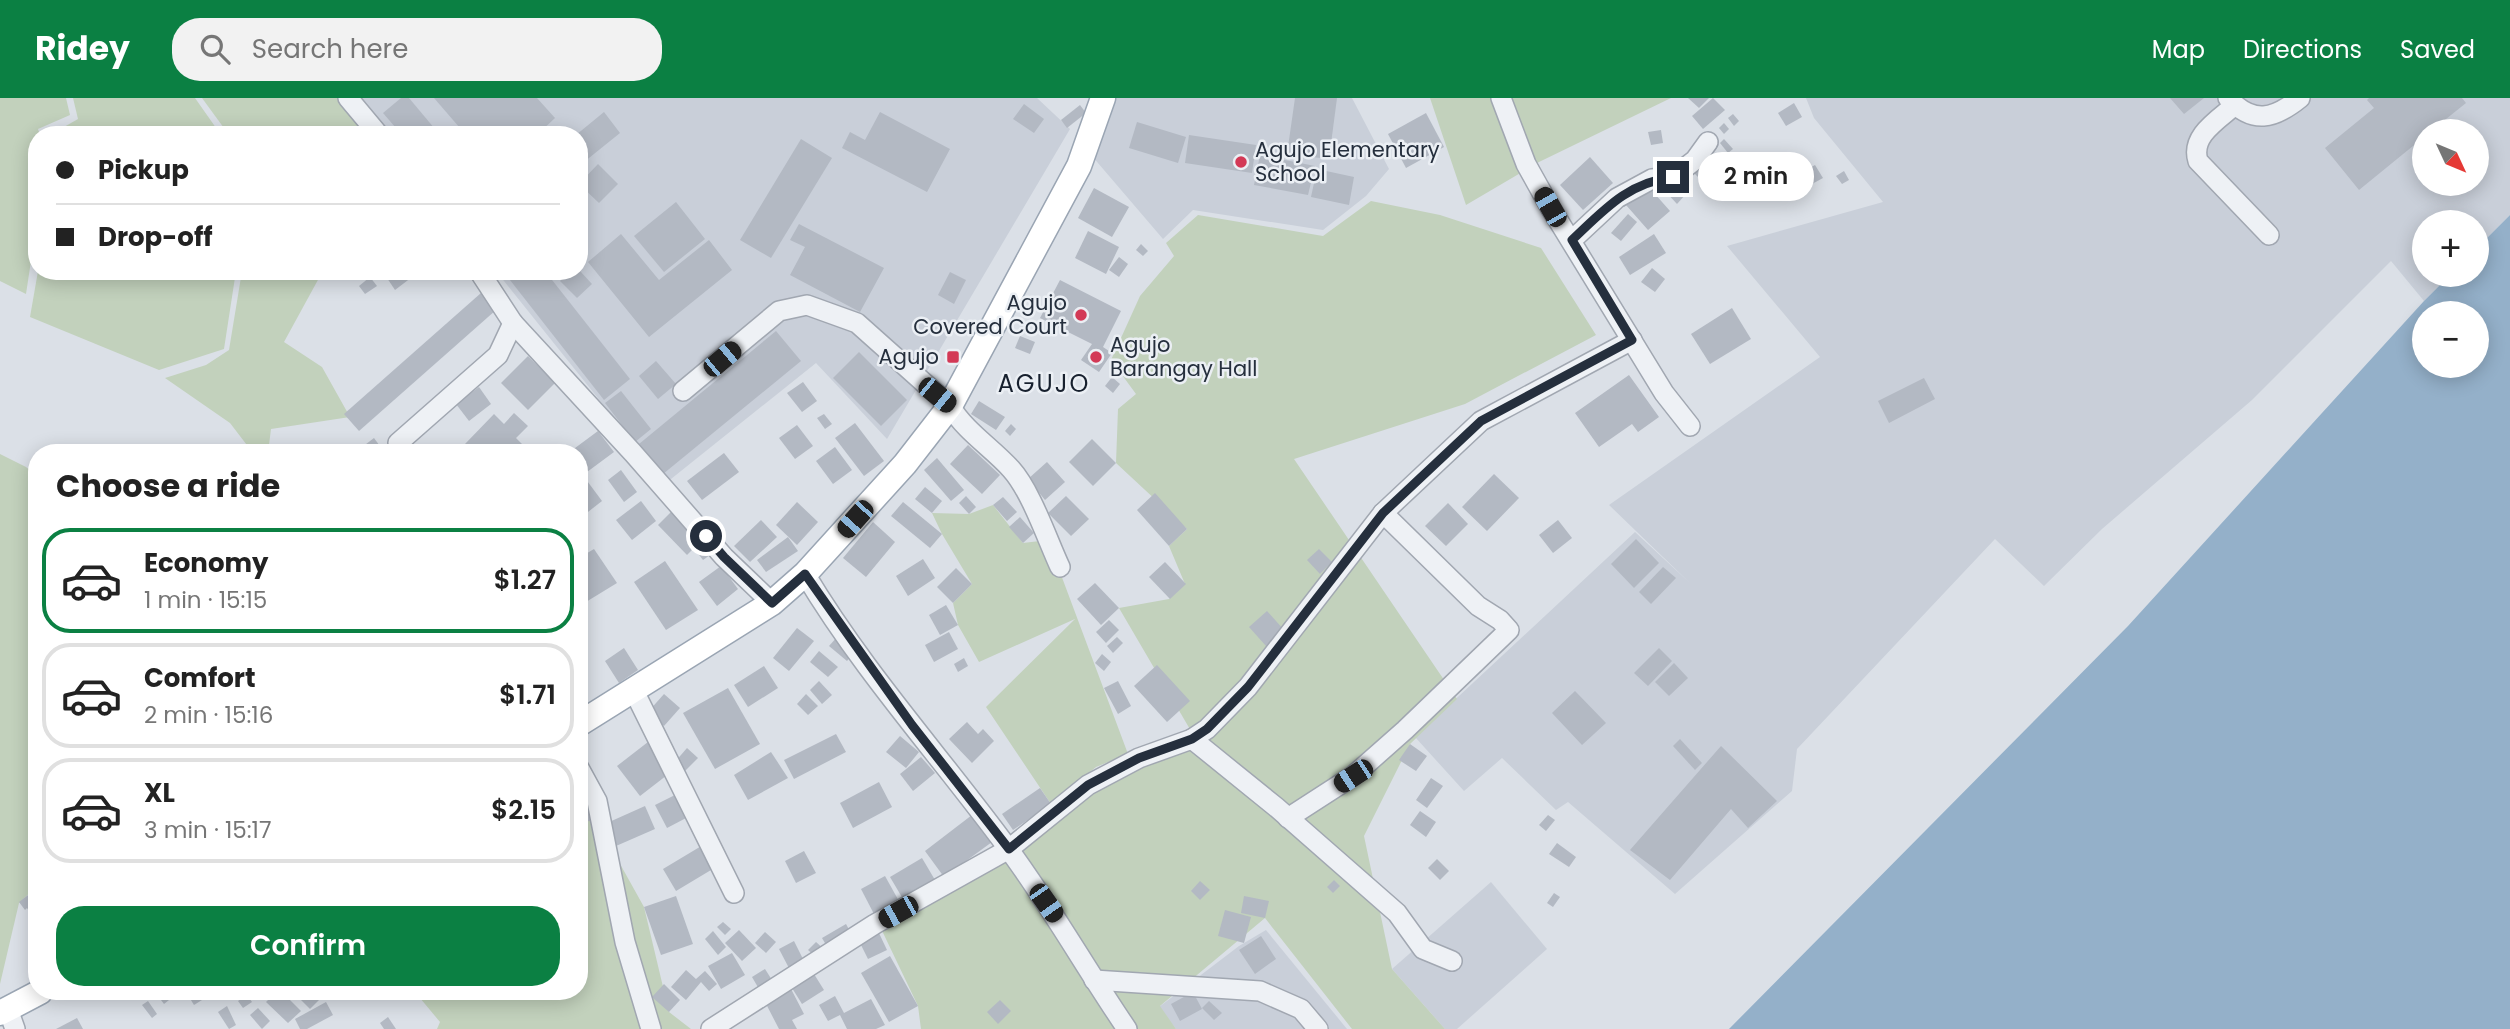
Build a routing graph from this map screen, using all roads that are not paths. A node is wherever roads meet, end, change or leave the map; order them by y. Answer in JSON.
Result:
{"nodes":[{"id":1,"x":348,"y":98,"type":"edge"},
{"id":2,"x":1103,"y":98,"type":"edge"},
{"id":3,"x":1501,"y":98,"type":"edge"},
{"id":4,"x":2300,"y":98,"type":"edge"},
{"id":5,"x":2231,"y":102,"type":"edge"},
{"id":6,"x":371,"y":126,"type":"edge"},
{"id":7,"x":1708,"y":142,"type":"dead end"},
{"id":8,"x":2269,"y":235,"type":"dead end"},
{"id":9,"x":1572,"y":240,"type":"junction"},
{"id":10,"x":485,"y":280,"type":"edge"},
{"id":11,"x":513,"y":323,"type":"junction"},
{"id":12,"x":1632,"y":340,"type":"junction"},
{"id":13,"x":683,"y":391,"type":"dead end"},
{"id":14,"x":950,"y":406,"type":"junction"},
{"id":15,"x":1690,"y":426,"type":"dead end"},
{"id":16,"x":398,"y":443,"type":"dead end"},
{"id":17,"x":1383,"y":513,"type":"junction"},
{"id":18,"x":1060,"y":568,"type":"dead end"},
{"id":19,"x":805,"y":574,"type":"junction"},
{"id":20,"x":772,"y":603,"type":"junction"},
{"id":21,"x":634,"y":691,"type":"junction"},
{"id":22,"x":588,"y":718,"type":"edge"},
{"id":23,"x":1192,"y":739,"type":"junction"},
{"id":24,"x":588,"y":784,"type":"edge"},
{"id":25,"x":1288,"y":818,"type":"junction"},
{"id":26,"x":1009,"y":849,"type":"junction"},
{"id":27,"x":734,"y":893,"type":"dead end"},
{"id":28,"x":1452,"y":961,"type":"dead end"},
{"id":29,"x":1094,"y":980,"type":"junction"},
{"id":30,"x":30,"y":1000,"type":"edge"},
{"id":31,"x":8,"y":1017,"type":"edge"},
{"id":32,"x":651,"y":1029,"type":"edge"},
{"id":33,"x":711,"y":1029,"type":"edge"},
{"id":34,"x":1127,"y":1029,"type":"edge"},
{"id":35,"x":1318,"y":1029,"type":"edge"}],
"edges":[{"from":1,"to":6,"type":"street"},
{"from":2,"to":14,"type":"main road"},
{"from":3,"to":9,"type":"street"},
{"from":4,"to":5,"type":"street"},
{"from":5,"to":8,"type":"street"},
{"from":7,"to":9,"type":"street"},
{"from":9,"to":12,"type":"street"},
{"from":10,"to":11,"type":"street"},
{"from":11,"to":16,"type":"street"},
{"from":11,"to":20,"type":"street"},
{"from":12,"to":15,"type":"street"},
{"from":12,"to":17,"type":"street"},
{"from":13,"to":14,"type":"street"},
{"from":14,"to":18,"type":"street"},
{"from":14,"to":19,"type":"main road"},
{"from":17,"to":23,"type":"street"},
{"from":17,"to":25,"type":"street"},
{"from":19,"to":20,"type":"main road"},
{"from":19,"to":26,"type":"street"},
{"from":20,"to":21,"type":"main road"},
{"from":21,"to":22,"type":"main road"},
{"from":21,"to":27,"type":"street"},
{"from":23,"to":25,"type":"street"},
{"from":23,"to":26,"type":"street"},
{"from":24,"to":32,"type":"street"},
{"from":25,"to":28,"type":"street"},
{"from":26,"to":29,"type":"street"},
{"from":26,"to":33,"type":"street"},
{"from":29,"to":34,"type":"street"},
{"from":29,"to":35,"type":"street"},
{"from":30,"to":31,"type":"main road"}]}
